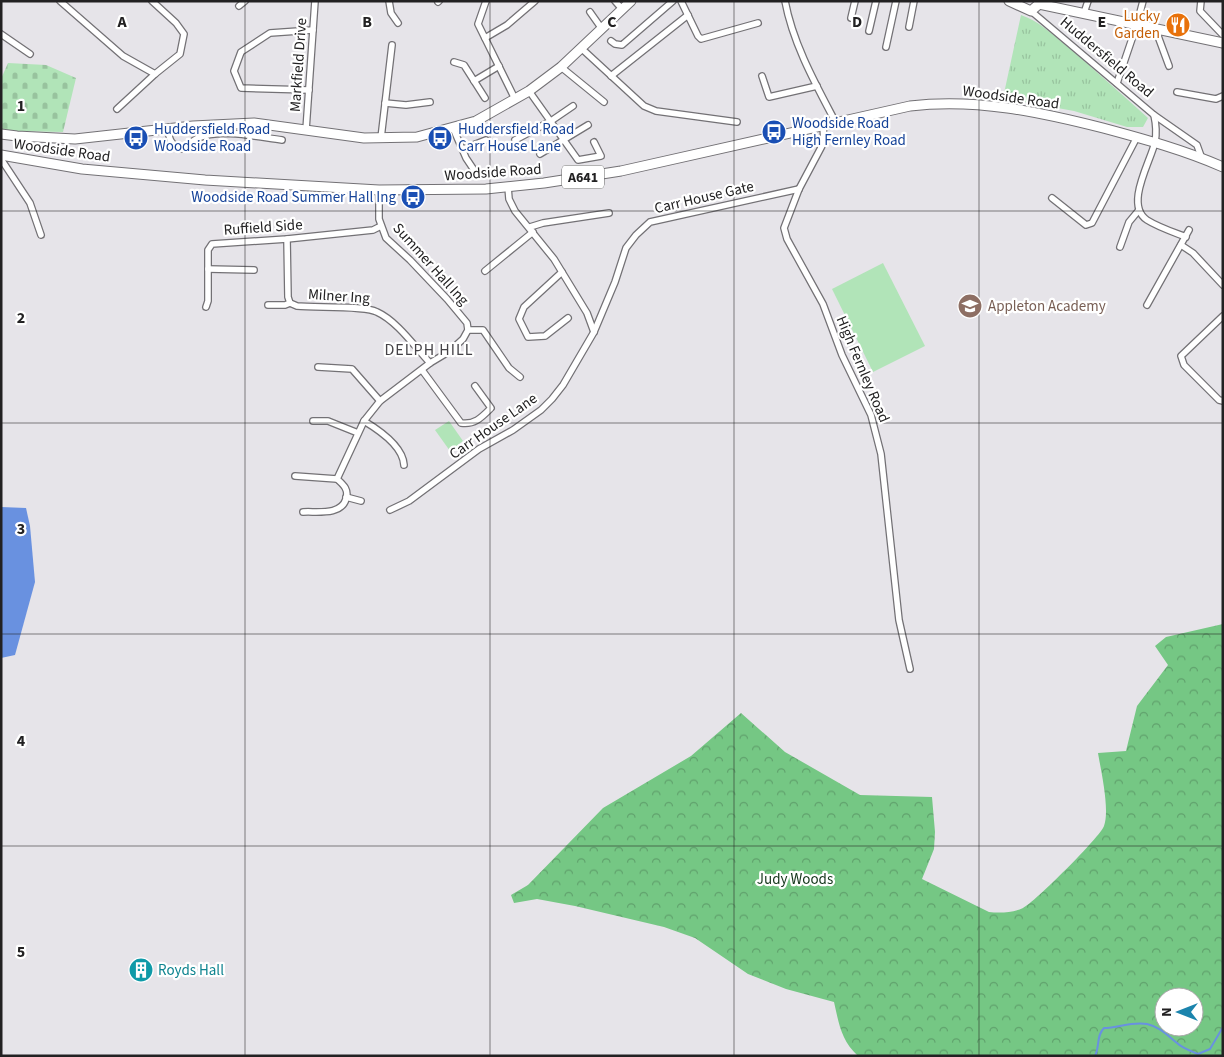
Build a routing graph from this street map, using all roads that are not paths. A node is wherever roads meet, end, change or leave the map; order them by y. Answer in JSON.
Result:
{"nodes":[{"id":1,"x":60,"y":1,"type":"edge"},
{"id":2,"x":152,"y":1,"type":"edge"},
{"id":3,"x":245,"y":1,"type":"edge"},
{"id":4,"x":315,"y":1,"type":"edge"},
{"id":5,"x":390,"y":1,"type":"edge"},
{"id":6,"x":486,"y":1,"type":"edge"},
{"id":7,"x":534,"y":1,"type":"edge"},
{"id":8,"x":614,"y":1,"type":"edge"},
{"id":9,"x":631,"y":1,"type":"edge"},
{"id":10,"x":673,"y":1,"type":"edge"},
{"id":11,"x":681,"y":1,"type":"edge"},
{"id":12,"x":785,"y":1,"type":"edge"},
{"id":13,"x":855,"y":1,"type":"edge"},
{"id":14,"x":876,"y":1,"type":"edge"},
{"id":15,"x":896,"y":1,"type":"edge"},
{"id":16,"x":914,"y":1,"type":"edge"},
{"id":17,"x":1009,"y":1,"type":"edge"},
{"id":18,"x":1088,"y":1,"type":"edge"},
{"id":19,"x":1143,"y":1,"type":"edge"},
{"id":20,"x":1201,"y":1,"type":"edge"},
{"id":21,"x":239,"y":6,"type":"dead end"},
{"id":22,"x":622,"y":9,"type":"junction"},
{"id":23,"x":1031,"y":11,"type":"junction"},
{"id":24,"x":590,"y":12,"type":"dead end"},
{"id":25,"x":1084,"y":13,"type":"junction"},
{"id":26,"x":688,"y":14,"type":"junction"},
{"id":27,"x":851,"y":18,"type":"dead end"},
{"id":28,"x":758,"y":23,"type":"dead end"},
{"id":29,"x":398,"y":24,"type":"dead end"},
{"id":30,"x":1137,"y":24,"type":"junction"},
{"id":31,"x":909,"y":27,"type":"dead end"},
{"id":32,"x":1155,"y":28,"type":"junction"},
{"id":33,"x":602,"y":29,"type":"junction"},
{"id":34,"x":313,"y":30,"type":"junction"},
{"id":35,"x":869,"y":31,"type":"dead end"},
{"id":36,"x":1,"y":34,"type":"edge"},
{"id":37,"x":1223,"y":35,"type":"edge"},
{"id":38,"x":485,"y":38,"type":"junction"},
{"id":39,"x":611,"y":41,"type":"dead end"},
{"id":40,"x":1223,"y":42,"type":"edge"},
{"id":41,"x":392,"y":45,"type":"dead end"},
{"id":42,"x":886,"y":47,"type":"dead end"},
{"id":43,"x":581,"y":48,"type":"junction"},
{"id":44,"x":30,"y":54,"type":"dead end"},
{"id":45,"x":454,"y":62,"type":"dead end"},
{"id":46,"x":499,"y":66,"type":"junction"},
{"id":47,"x":1169,"y":66,"type":"dead end"},
{"id":48,"x":561,"y":67,"type":"junction"},
{"id":49,"x":155,"y":74,"type":"junction"},
{"id":50,"x":611,"y":76,"type":"junction"},
{"id":51,"x":762,"y":76,"type":"dead end"},
{"id":52,"x":474,"y":81,"type":"junction"},
{"id":53,"x":1117,"y":83,"type":"junction"},
{"id":54,"x":817,"y":86,"type":"junction"},
{"id":55,"x":309,"y":90,"type":"junction"},
{"id":56,"x":529,"y":90,"type":"junction"},
{"id":57,"x":1176,"y":92,"type":"dead end"},
{"id":58,"x":1223,"y":96,"type":"edge"},
{"id":59,"x":485,"y":98,"type":"dead end"},
{"id":60,"x":515,"y":99,"type":"junction"},
{"id":61,"x":430,"y":102,"type":"dead end"},
{"id":62,"x":604,"y":102,"type":"dead end"},
{"id":63,"x":385,"y":103,"type":"junction"},
{"id":64,"x":573,"y":106,"type":"dead end"},
{"id":65,"x":117,"y":109,"type":"dead end"},
{"id":66,"x":1154,"y":115,"type":"junction"},
{"id":67,"x":551,"y":121,"type":"junction"},
{"id":68,"x":737,"y":122,"type":"dead end"},
{"id":69,"x":836,"y":123,"type":"junction"},
{"id":70,"x":588,"y":126,"type":"dead end"},
{"id":71,"x":823,"y":126,"type":"junction"},
{"id":72,"x":453,"y":128,"type":"junction"},
{"id":73,"x":168,"y":129,"type":"junction"},
{"id":74,"x":306,"y":130,"type":"junction"},
{"id":75,"x":1,"y":134,"type":"edge"},
{"id":76,"x":1137,"y":137,"type":"junction"},
{"id":77,"x":380,"y":138,"type":"junction"},
{"id":78,"x":282,"y":140,"type":"dead end"},
{"id":79,"x":486,"y":140,"type":"dead end"},
{"id":80,"x":515,"y":140,"type":"dead end"},
{"id":81,"x":564,"y":140,"type":"junction"},
{"id":82,"x":594,"y":142,"type":"dead end"},
{"id":83,"x":1155,"y":142,"type":"junction"},
{"id":84,"x":462,"y":149,"type":"junction"},
{"id":85,"x":540,"y":154,"type":"dead end"},
{"id":86,"x":1,"y":157,"type":"edge"},
{"id":87,"x":1202,"y":159,"type":"junction"},
{"id":88,"x":1223,"y":167,"type":"edge"},
{"id":89,"x":476,"y":173,"type":"dead end"},
{"id":90,"x":508,"y":187,"type":"junction"},
{"id":91,"x":799,"y":189,"type":"junction"},
{"id":92,"x":379,"y":190,"type":"junction"},
{"id":93,"x":1052,"y":198,"type":"dead end"},
{"id":94,"x":1138,"y":210,"type":"junction"},
{"id":95,"x":609,"y":213,"type":"dead end"},
{"id":96,"x":380,"y":226,"type":"junction"},
{"id":97,"x":531,"y":230,"type":"junction"},
{"id":98,"x":1190,"y":230,"type":"dead end"},
{"id":99,"x":42,"y":235,"type":"dead end"},
{"id":100,"x":1186,"y":237,"type":"junction"},
{"id":101,"x":287,"y":239,"type":"junction"},
{"id":102,"x":1181,"y":245,"type":"junction"},
{"id":103,"x":1120,"y":248,"type":"dead end"},
{"id":104,"x":208,"y":269,"type":"junction"},
{"id":105,"x":254,"y":270,"type":"dead end"},
{"id":106,"x":485,"y":271,"type":"dead end"},
{"id":107,"x":562,"y":272,"type":"junction"},
{"id":108,"x":1223,"y":285,"type":"edge"},
{"id":109,"x":290,"y":303,"type":"junction"},
{"id":110,"x":268,"y":305,"type":"dead end"},
{"id":111,"x":1147,"y":305,"type":"dead end"},
{"id":112,"x":206,"y":307,"type":"dead end"},
{"id":113,"x":1223,"y":316,"type":"edge"},
{"id":114,"x":568,"y":318,"type":"dead end"},
{"id":115,"x":468,"y":330,"type":"junction"},
{"id":116,"x":594,"y":332,"type":"junction"},
{"id":117,"x":430,"y":363,"type":"junction"},
{"id":118,"x":318,"y":367,"type":"dead end"},
{"id":119,"x":422,"y":370,"type":"junction"},
{"id":120,"x":520,"y":377,"type":"dead end"},
{"id":121,"x":475,"y":386,"type":"dead end"},
{"id":122,"x":380,"y":401,"type":"junction"},
{"id":123,"x":1223,"y":401,"type":"edge"},
{"id":124,"x":313,"y":421,"type":"dead end"},
{"id":125,"x":364,"y":421,"type":"junction"},
{"id":126,"x":358,"y":433,"type":"junction"},
{"id":127,"x":404,"y":465,"type":"dead end"},
{"id":128,"x":294,"y":476,"type":"dead end"},
{"id":129,"x":337,"y":479,"type":"junction"},
{"id":130,"x":346,"y":497,"type":"junction"},
{"id":131,"x":361,"y":501,"type":"dead end"},
{"id":132,"x":390,"y":510,"type":"dead end"},
{"id":133,"x":303,"y":512,"type":"dead end"},
{"id":134,"x":910,"y":669,"type":"dead end"}],
"edges":[{"from":1,"to":49,"type":"street"},
{"from":2,"to":49,"type":"street"},
{"from":3,"to":21,"type":"street"},
{"from":4,"to":34,"type":"street","name":"Markfield Drive"},
{"from":5,"to":29,"type":"street"},
{"from":6,"to":38,"type":"street"},
{"from":7,"to":38,"type":"street"},
{"from":8,"to":22,"type":"street"},
{"from":9,"to":22,"type":"main road"},
{"from":10,"to":39,"type":"street"},
{"from":11,"to":26,"type":"street"},
{"from":12,"to":54,"type":"street"},
{"from":13,"to":27,"type":"street"},
{"from":14,"to":35,"type":"street"},
{"from":15,"to":42,"type":"street"},
{"from":16,"to":31,"type":"street"},
{"from":17,"to":23,"type":"main road","name":"Huddersfield Road"},
{"from":18,"to":25,"type":"street"},
{"from":19,"to":30,"type":"street"},
{"from":20,"to":37,"type":"street"},
{"from":22,"to":33,"type":"main road"},
{"from":23,"to":25,"type":"main road"},
{"from":23,"to":53,"type":"street","name":"Huddersfield Road"},
{"from":24,"to":33,"type":"street"},
{"from":25,"to":30,"type":"main road"},
{"from":26,"to":28,"type":"street"},
{"from":26,"to":50,"type":"street"},
{"from":30,"to":32,"type":"main road"},
{"from":30,"to":53,"type":"street"},
{"from":32,"to":40,"type":"main road"},
{"from":32,"to":47,"type":"street"},
{"from":33,"to":43,"type":"main road"},
{"from":34,"to":55,"type":"street","name":"Markfield Drive"},
{"from":34,"to":55,"type":"street"},
{"from":36,"to":44,"type":"street"},
{"from":38,"to":46,"type":"street"},
{"from":41,"to":63,"type":"street"},
{"from":43,"to":48,"type":"main road"},
{"from":43,"to":50,"type":"street"},
{"from":45,"to":52,"type":"street"},
{"from":46,"to":52,"type":"street"},
{"from":46,"to":60,"type":"street"},
{"from":48,"to":56,"type":"main road"},
{"from":48,"to":62,"type":"street"},
{"from":49,"to":65,"type":"street"},
{"from":50,"to":68,"type":"street"},
{"from":51,"to":54,"type":"street"},
{"from":52,"to":59,"type":"street"},
{"from":53,"to":66,"type":"street","name":"Huddersfield Road"},
{"from":54,"to":69,"type":"street"},
{"from":55,"to":74,"type":"street","name":"Markfield Drive"},
{"from":56,"to":60,"type":"main road"},
{"from":56,"to":67,"type":"street"},
{"from":57,"to":58,"type":"street"},
{"from":60,"to":72,"type":"main road"},
{"from":61,"to":63,"type":"street"},
{"from":63,"to":77,"type":"street"},
{"from":64,"to":67,"type":"street"},
{"from":66,"to":83,"type":"street","name":"Huddersfield Road"},
{"from":66,"to":87,"type":"street"},
{"from":67,"to":80,"type":"street"},
{"from":67,"to":81,"type":"street"},
{"from":69,"to":71,"type":"main road","name":"Woodside Road","number":"A641"},
{"from":69,"to":76,"type":"main road","name":"Woodside Road","number":"A641"},
{"from":70,"to":81,"type":"street"},
{"from":71,"to":90,"type":"main road","name":"Woodside Road","number":"A641"},
{"from":71,"to":91,"type":"street","name":"High Fernley Road"},
{"from":72,"to":77,"type":"main road"},
{"from":72,"to":84,"type":"street"},
{"from":73,"to":74,"type":"main road"},
{"from":73,"to":75,"type":"main road"},
{"from":73,"to":78,"type":"street"},
{"from":74,"to":77,"type":"main road"},
{"from":76,"to":83,"type":"main road","name":"Woodside Road","number":"A641"},
{"from":76,"to":93,"type":"street"},
{"from":79,"to":84,"type":"street"},
{"from":81,"to":82,"type":"street"},
{"from":81,"to":85,"type":"street"},
{"from":83,"to":87,"type":"main road","number":"A641"},
{"from":83,"to":94,"type":"street"},
{"from":84,"to":89,"type":"street"},
{"from":86,"to":92,"type":"main road","name":"Woodside Road","number":"A641"},
{"from":86,"to":99,"type":"street"},
{"from":87,"to":88,"type":"main road","number":"A641"},
{"from":90,"to":92,"type":"main road","name":"Woodside Road","number":"A641"},
{"from":90,"to":97,"type":"street"},
{"from":91,"to":116,"type":"street","name":"Carr House Gate"},
{"from":91,"to":134,"type":"street","name":"High Fernley Road"},
{"from":92,"to":96,"type":"street","name":"Summer Hall Ing"},
{"from":94,"to":100,"type":"street"},
{"from":94,"to":103,"type":"street"},
{"from":95,"to":97,"type":"street"},
{"from":96,"to":101,"type":"street","name":"Ruffield Side"},
{"from":96,"to":115,"type":"street","name":"Summer Hall Ing"},
{"from":97,"to":106,"type":"street"},
{"from":97,"to":107,"type":"street"},
{"from":98,"to":100,"type":"street"},
{"from":100,"to":102,"type":"street"},
{"from":101,"to":104,"type":"street","name":"Ruffield Side"},
{"from":101,"to":109,"type":"street","name":"Milner Ing"},
{"from":102,"to":108,"type":"street"},
{"from":102,"to":111,"type":"street"},
{"from":104,"to":105,"type":"street"},
{"from":104,"to":112,"type":"street","name":"Ruffield Side"},
{"from":107,"to":114,"type":"street"},
{"from":107,"to":116,"type":"street"},
{"from":109,"to":110,"type":"street"},
{"from":109,"to":117,"type":"street","name":"Milner Ing"},
{"from":113,"to":123,"type":"street"},
{"from":115,"to":117,"type":"street"},
{"from":115,"to":120,"type":"street"},
{"from":116,"to":132,"type":"street","name":"Carr House Lane"},
{"from":117,"to":119,"type":"street"},
{"from":118,"to":122,"type":"street"},
{"from":119,"to":121,"type":"street"},
{"from":119,"to":122,"type":"street"},
{"from":122,"to":125,"type":"street"},
{"from":124,"to":126,"type":"street"},
{"from":125,"to":126,"type":"street"},
{"from":125,"to":127,"type":"street"},
{"from":126,"to":129,"type":"street"},
{"from":128,"to":129,"type":"street"},
{"from":129,"to":130,"type":"street"},
{"from":130,"to":131,"type":"street"},
{"from":130,"to":133,"type":"street"}]}
